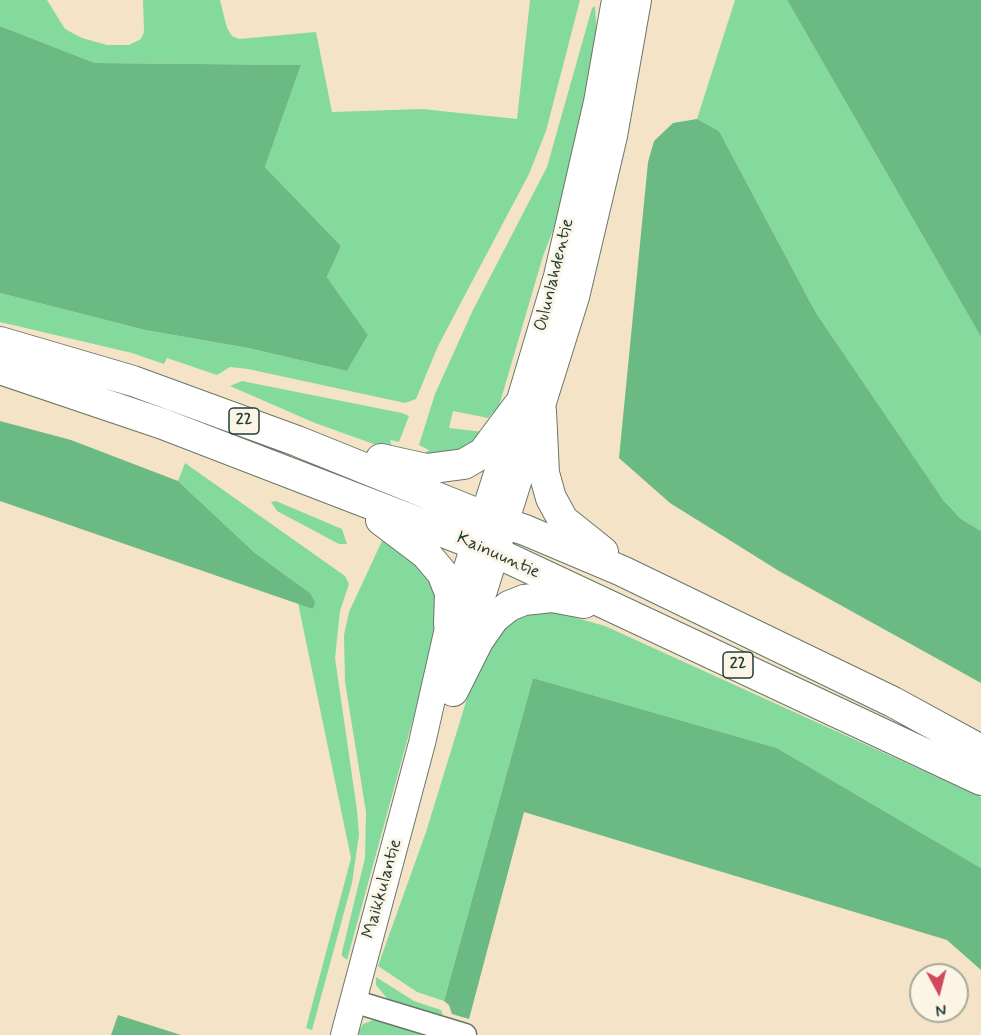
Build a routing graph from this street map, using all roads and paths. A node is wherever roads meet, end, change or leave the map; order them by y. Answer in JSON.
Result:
{"nodes":[{"id":1,"x":615,"y":0,"type":"edge"},
{"id":2,"x":638,"y":0,"type":"edge"},
{"id":3,"x":0,"y":342,"type":"edge"},
{"id":4,"x":0,"y":369,"type":"edge"},
{"id":5,"x":530,"y":409,"type":"junction"},
{"id":6,"x":297,"y":441,"type":"junction"},
{"id":7,"x":341,"y":493,"type":"junction"},
{"id":8,"x":493,"y":519,"type":"junction"},
{"id":9,"x":485,"y":548,"type":"junction"},
{"id":10,"x":622,"y":571,"type":"junction"},
{"id":11,"x":616,"y":608,"type":"junction"},
{"id":12,"x":449,"y":624,"type":"junction"},
{"id":13,"x":453,"y":691,"type":"junction"},
{"id":14,"x":422,"y":743,"type":"junction"},
{"id":15,"x":981,"y":750,"type":"edge"},
{"id":16,"x":981,"y":780,"type":"edge"},
{"id":17,"x":352,"y":1002,"type":"junction"},
{"id":18,"x":344,"y":1035,"type":"edge"},
{"id":19,"x":465,"y":1035,"type":"edge"}],
"edges":[{"from":1,"to":5,"type":"main road","name":"Oulunlahdentie"},
{"from":2,"to":5,"type":"main road","name":"Oulunlahdentie"},
{"from":3,"to":6,"type":"highway","name":"Kainuuntie","number":"22"},
{"from":4,"to":7,"type":"highway","name":"Kainuuntie","number":"22"},
{"from":5,"to":6,"type":"highway"},
{"from":5,"to":8,"type":"main road","name":"Oulunlahdentie"},
{"from":5,"to":10,"type":"highway"},
{"from":6,"to":8,"type":"highway","name":"Kainuuntie","number":"22"},
{"from":7,"to":9,"type":"highway","name":"Kainuuntie","number":"22"},
{"from":7,"to":12,"type":"highway"},
{"from":8,"to":9,"type":"main road","name":"Oulunlahdentie"},
{"from":8,"to":10,"type":"highway","name":"Kainuuntie","number":"22"},
{"from":9,"to":11,"type":"highway","name":"Kainuuntie","number":"22"},
{"from":9,"to":12,"type":"main road","name":"Maikkulantie"},
{"from":9,"to":13,"type":"main road","name":"Maikkulantie"},
{"from":10,"to":15,"type":"highway","name":"Kainuuntie","number":"22"},
{"from":11,"to":13,"type":"highway"},
{"from":11,"to":16,"type":"highway","name":"Kainuuntie","number":"22"},
{"from":12,"to":14,"type":"main road","name":"Maikkulantie"},
{"from":13,"to":14,"type":"main road","name":"Maikkulantie"},
{"from":14,"to":17,"type":"main road","name":"Maikkulantie"},
{"from":17,"to":18,"type":"main road","name":"Maikkulantie"},
{"from":17,"to":19,"type":"street"}]}
